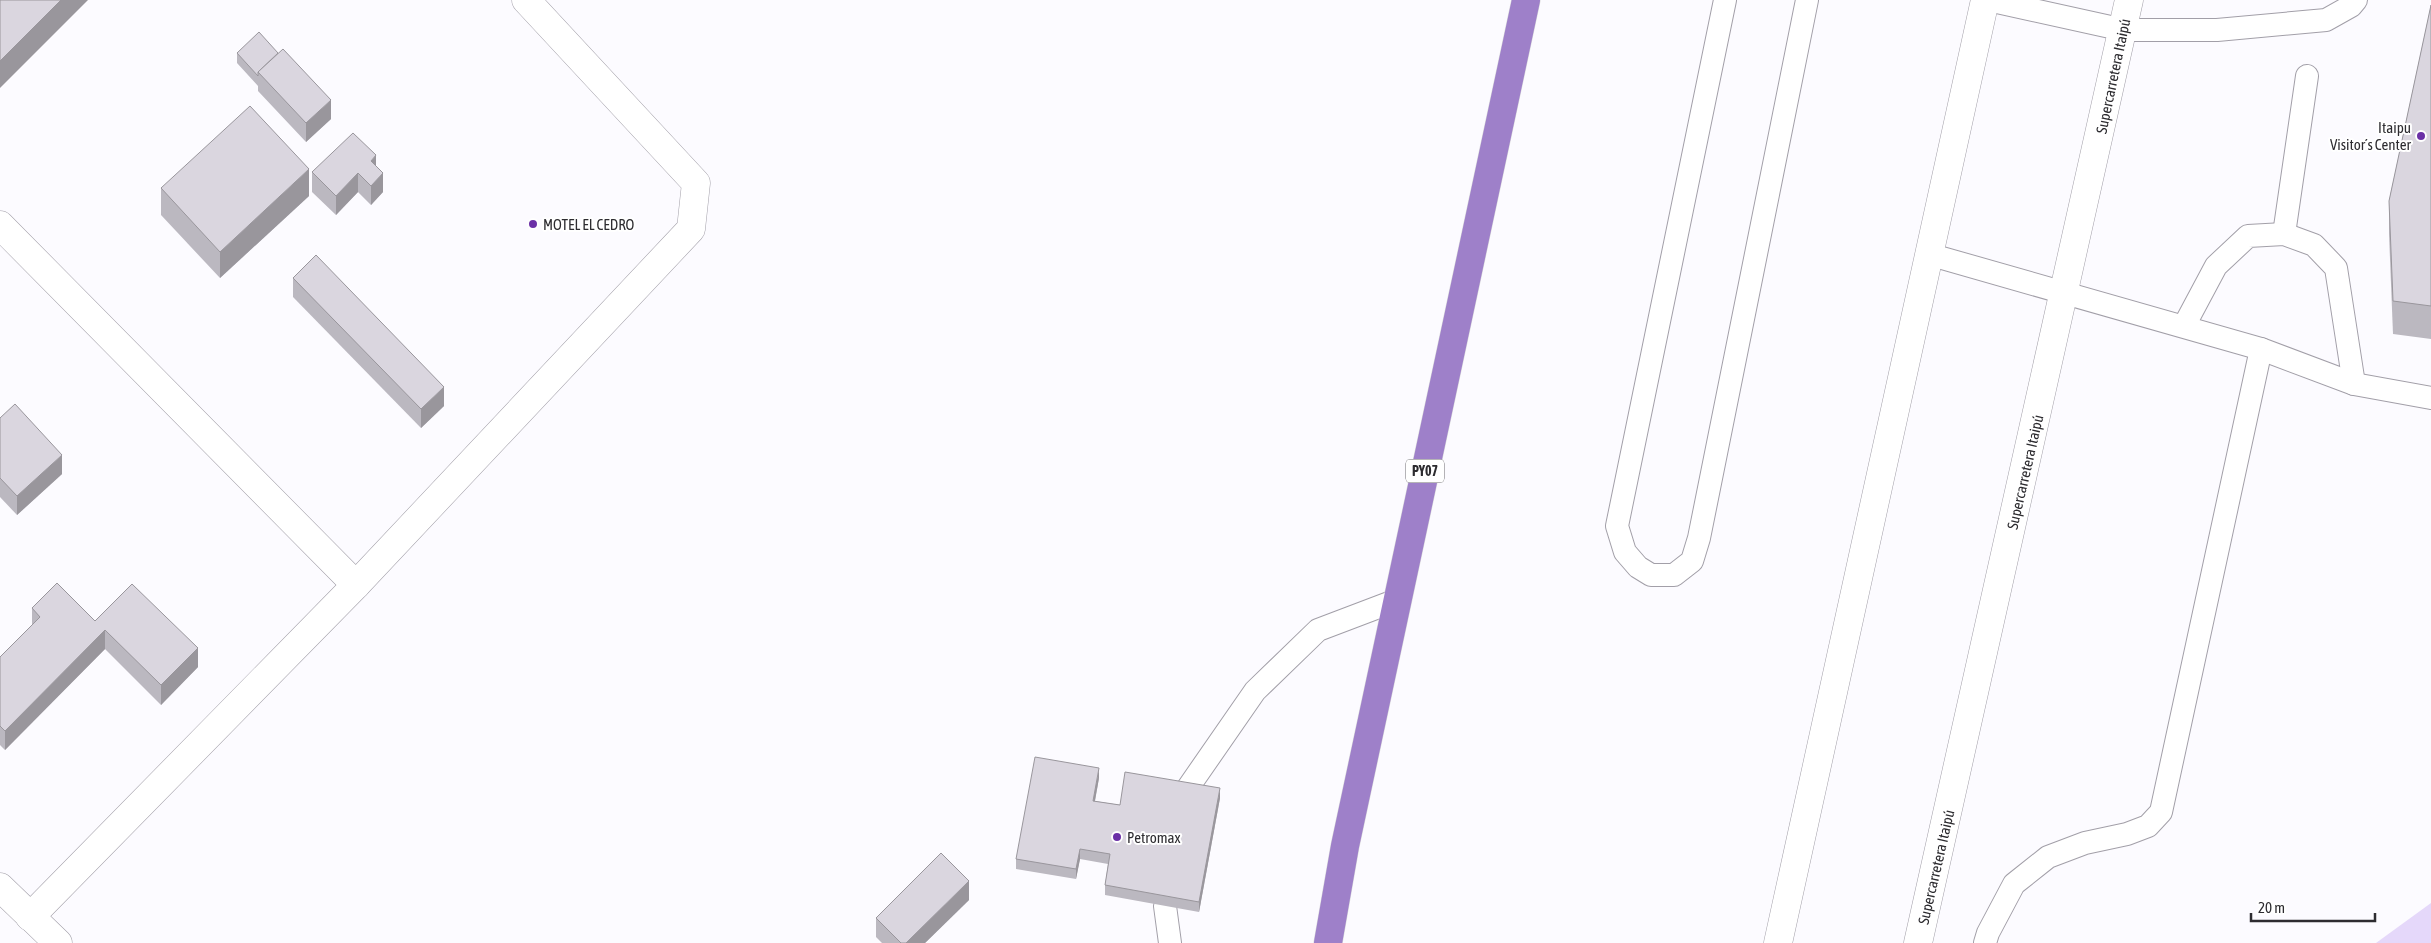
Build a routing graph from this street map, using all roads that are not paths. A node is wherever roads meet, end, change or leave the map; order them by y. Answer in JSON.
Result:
{"nodes":[{"id":1,"x":526,"y":0,"type":"edge"},
{"id":2,"x":1526,"y":0,"type":"edge"},
{"id":3,"x":1725,"y":0,"type":"edge"},
{"id":4,"x":1807,"y":0,"type":"edge"},
{"id":5,"x":1987,"y":0,"type":"edge"},
{"id":6,"x":2129,"y":0,"type":"edge"},
{"id":7,"x":2356,"y":0,"type":"edge"},
{"id":8,"x":2124,"y":30,"type":"junction"},
{"id":9,"x":2307,"y":76,"type":"dead end"},
{"id":10,"x":0,"y":225,"type":"edge"},
{"id":11,"x":2284,"y":234,"type":"junction"},
{"id":12,"x":1928,"y":254,"type":"junction"},
{"id":13,"x":2065,"y":293,"type":"junction"},
{"id":14,"x":2184,"y":326,"type":"junction"},
{"id":15,"x":2261,"y":348,"type":"junction"},
{"id":16,"x":2354,"y":384,"type":"junction"},
{"id":17,"x":2431,"y":398,"type":"edge"},
{"id":18,"x":356,"y":585,"type":"junction"},
{"id":19,"x":1397,"y":600,"type":"junction"},
{"id":20,"x":1185,"y":792,"type":"edge"},
{"id":21,"x":0,"y":887,"type":"edge"},
{"id":22,"x":1165,"y":906,"type":"edge"},
{"id":23,"x":30,"y":917,"type":"junction"},
{"id":24,"x":58,"y":943,"type":"edge"},
{"id":25,"x":1170,"y":943,"type":"edge"},
{"id":26,"x":1328,"y":943,"type":"edge"},
{"id":27,"x":1778,"y":943,"type":"edge"},
{"id":28,"x":1918,"y":943,"type":"edge"},
{"id":29,"x":1985,"y":943,"type":"edge"}],
"edges":[{"from":1,"to":18,"type":"street"},
{"from":2,"to":19,"type":"highway","number":"PY07"},
{"from":3,"to":4,"type":"lane"},
{"from":5,"to":8,"type":"lane"},
{"from":5,"to":12,"type":"street"},
{"from":6,"to":8,"type":"street","name":"Supercarretera Itaipú"},
{"from":7,"to":8,"type":"lane"},
{"from":8,"to":13,"type":"street","name":"Supercarretera Itaipú"},
{"from":9,"to":11,"type":"lane"},
{"from":10,"to":18,"type":"street"},
{"from":11,"to":14,"type":"lane"},
{"from":11,"to":16,"type":"lane"},
{"from":12,"to":13,"type":"lane"},
{"from":12,"to":27,"type":"street"},
{"from":13,"to":14,"type":"lane"},
{"from":13,"to":28,"type":"street","name":"Supercarretera Itaipú"},
{"from":14,"to":15,"type":"lane"},
{"from":15,"to":16,"type":"lane"},
{"from":15,"to":29,"type":"lane"},
{"from":16,"to":17,"type":"lane"},
{"from":18,"to":23,"type":"street"},
{"from":19,"to":20,"type":"lane"},
{"from":19,"to":26,"type":"highway","number":"PY07"},
{"from":21,"to":23,"type":"street"},
{"from":22,"to":25,"type":"lane"},
{"from":23,"to":24,"type":"street"}]}
